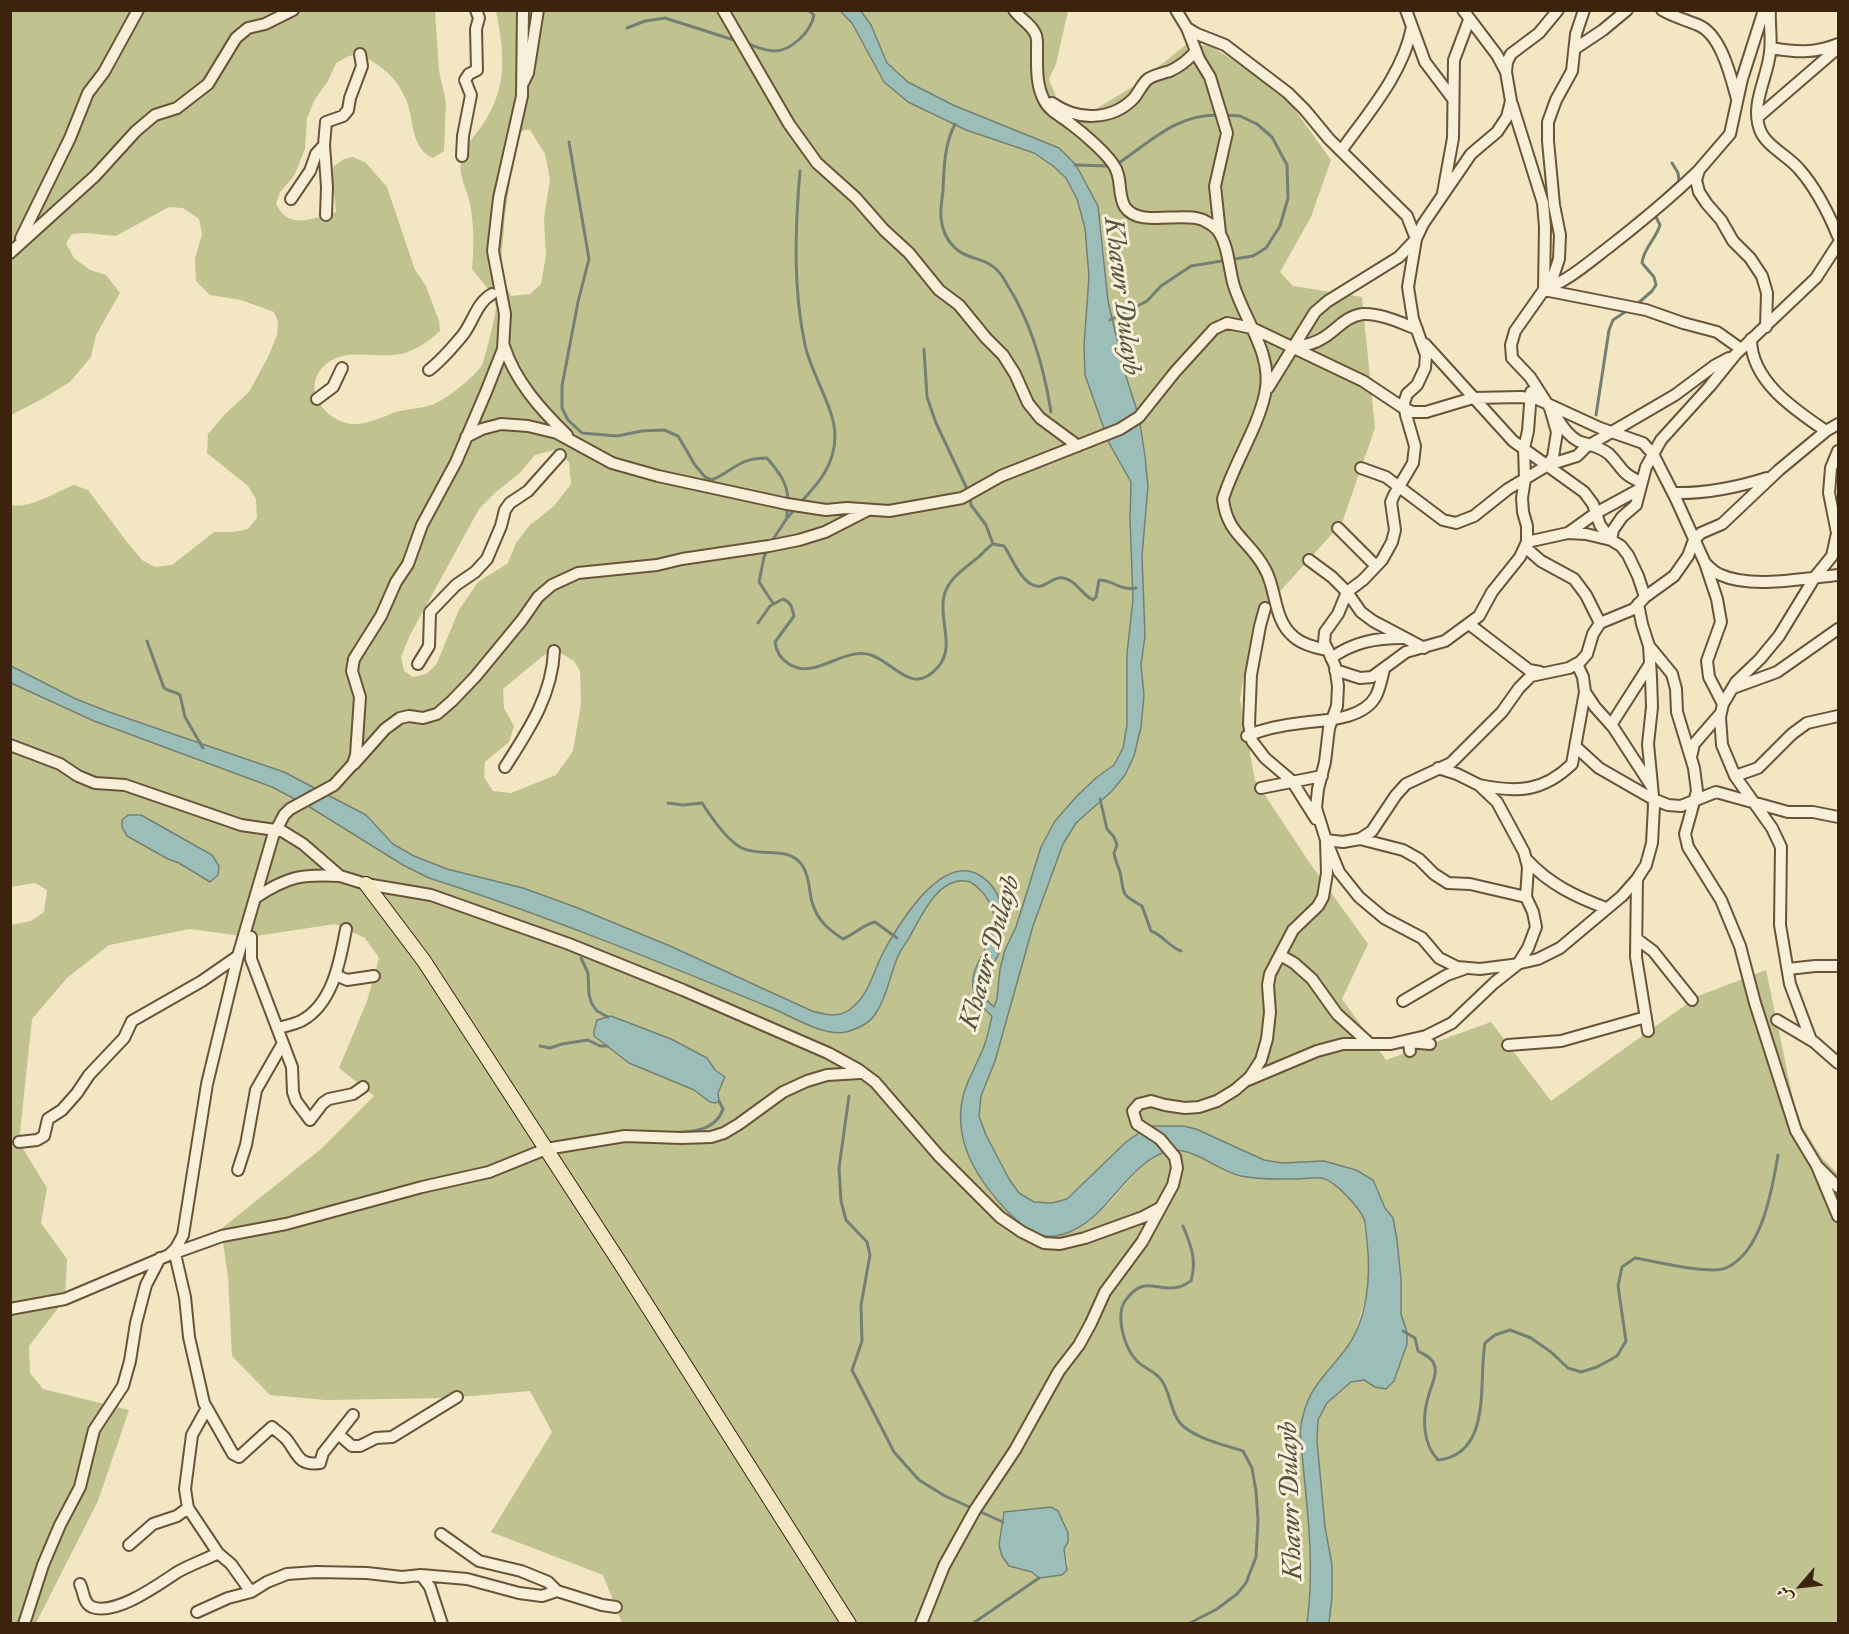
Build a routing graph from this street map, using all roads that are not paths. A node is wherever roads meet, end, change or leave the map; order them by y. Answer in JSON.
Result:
{"nodes":[{"id":1,"x":138,"y":10,"type":"edge"},
{"id":2,"x":292,"y":10,"type":"edge"},
{"id":3,"x":476,"y":10,"type":"edge"},
{"id":4,"x":523,"y":10,"type":"edge"},
{"id":5,"x":538,"y":10,"type":"edge"},
{"id":6,"x":723,"y":10,"type":"edge"},
{"id":7,"x":1014,"y":10,"type":"edge"},
{"id":8,"x":1176,"y":10,"type":"edge"},
{"id":9,"x":1406,"y":10,"type":"edge"},
{"id":10,"x":1558,"y":10,"type":"edge"},
{"id":11,"x":1584,"y":10,"type":"edge"},
{"id":12,"x":1626,"y":10,"type":"edge"},
{"id":13,"x":1662,"y":10,"type":"edge"},
{"id":14,"x":1764,"y":10,"type":"edge"},
{"id":15,"x":1770,"y":10,"type":"edge"},
{"id":16,"x":1466,"y":15,"type":"edge"},
{"id":17,"x":1412,"y":27,"type":"junction"},
{"id":18,"x":1187,"y":28,"type":"junction"},
{"id":19,"x":1839,"y":46,"type":"edge"},
{"id":20,"x":1576,"y":48,"type":"junction"},
{"id":21,"x":1771,"y":48,"type":"junction"},
{"id":22,"x":1196,"y":51,"type":"junction"},
{"id":23,"x":360,"y":54,"type":"dead end"},
{"id":24,"x":1506,"y":72,"type":"junction"},
{"id":25,"x":521,"y":85,"type":"junction"},
{"id":26,"x":1042,"y":96,"type":"junction"},
{"id":27,"x":1453,"y":99,"type":"junction"},
{"id":28,"x":1511,"y":101,"type":"junction"},
{"id":29,"x":1738,"y":102,"type":"junction"},
{"id":30,"x":1758,"y":117,"type":"junction"},
{"id":31,"x":324,"y":145,"type":"junction"},
{"id":32,"x":1341,"y":151,"type":"junction"},
{"id":33,"x":462,"y":156,"type":"dead end"},
{"id":34,"x":1699,"y":170,"type":"junction"},
{"id":35,"x":1441,"y":199,"type":"junction"},
{"id":36,"x":291,"y":200,"type":"dead end"},
{"id":37,"x":326,"y":214,"type":"dead end"},
{"id":38,"x":1220,"y":233,"type":"junction"},
{"id":39,"x":1839,"y":236,"type":"edge"},
{"id":40,"x":1416,"y":239,"type":"junction"},
{"id":41,"x":1839,"y":244,"type":"edge"},
{"id":42,"x":13,"y":251,"type":"edge"},
{"id":43,"x":1544,"y":291,"type":"junction"},
{"id":44,"x":492,"y":294,"type":"dead end"},
{"id":45,"x":1766,"y":327,"type":"junction"},
{"id":46,"x":1252,"y":328,"type":"junction"},
{"id":47,"x":1419,"y":334,"type":"junction"},
{"id":48,"x":1751,"y":339,"type":"junction"},
{"id":49,"x":504,"y":344,"type":"junction"},
{"id":50,"x":1292,"y":348,"type":"junction"},
{"id":51,"x":1738,"y":352,"type":"junction"},
{"id":52,"x":342,"y":368,"type":"dead end"},
{"id":53,"x":429,"y":370,"type":"dead end"},
{"id":54,"x":1530,"y":377,"type":"junction"},
{"id":55,"x":1266,"y":393,"type":"junction"},
{"id":56,"x":1473,"y":398,"type":"junction"},
{"id":57,"x":1530,"y":398,"type":"junction"},
{"id":58,"x":317,"y":399,"type":"dead end"},
{"id":59,"x":1549,"y":406,"type":"junction"},
{"id":60,"x":1405,"y":409,"type":"junction"},
{"id":61,"x":1839,"y":424,"type":"edge"},
{"id":62,"x":1826,"y":431,"type":"junction"},
{"id":63,"x":1613,"y":433,"type":"junction"},
{"id":64,"x":466,"y":437,"type":"junction"},
{"id":65,"x":576,"y":444,"type":"junction"},
{"id":66,"x":1592,"y":444,"type":"junction"},
{"id":67,"x":1078,"y":446,"type":"junction"},
{"id":68,"x":1524,"y":448,"type":"junction"},
{"id":69,"x":1839,"y":451,"type":"edge"},
{"id":70,"x":1653,"y":454,"type":"junction"},
{"id":71,"x":560,"y":455,"type":"dead end"},
{"id":72,"x":1548,"y":465,"type":"junction"},
{"id":73,"x":1361,"y":468,"type":"dead end"},
{"id":74,"x":1772,"y":476,"type":"junction"},
{"id":75,"x":1525,"y":479,"type":"junction"},
{"id":76,"x":1399,"y":486,"type":"junction"},
{"id":77,"x":1640,"y":486,"type":"junction"},
{"id":78,"x":1673,"y":493,"type":"junction"},
{"id":79,"x":869,"y":510,"type":"junction"},
{"id":80,"x":1596,"y":513,"type":"junction"},
{"id":81,"x":1338,"y":528,"type":"dead end"},
{"id":82,"x":1568,"y":533,"type":"junction"},
{"id":83,"x":1611,"y":540,"type":"junction"},
{"id":84,"x":1694,"y":540,"type":"junction"},
{"id":85,"x":1526,"y":545,"type":"junction"},
{"id":86,"x":1309,"y":560,"type":"dead end"},
{"id":87,"x":1705,"y":563,"type":"junction"},
{"id":88,"x":1376,"y":566,"type":"junction"},
{"id":89,"x":1839,"y":575,"type":"edge"},
{"id":90,"x":1815,"y":577,"type":"junction"},
{"id":91,"x":1347,"y":592,"type":"junction"},
{"id":92,"x":1642,"y":601,"type":"junction"},
{"id":93,"x":1265,"y":608,"type":"dead end"},
{"id":94,"x":1600,"y":622,"type":"junction"},
{"id":95,"x":1468,"y":624,"type":"junction"},
{"id":96,"x":1836,"y":633,"type":"edge"},
{"id":97,"x":1403,"y":638,"type":"junction"},
{"id":98,"x":1649,"y":646,"type":"junction"},
{"id":99,"x":1424,"y":648,"type":"junction"},
{"id":100,"x":554,"y":651,"type":"dead end"},
{"id":101,"x":1330,"y":654,"type":"junction"},
{"id":102,"x":418,"y":664,"type":"dead end"},
{"id":103,"x":1576,"y":664,"type":"junction"},
{"id":104,"x":1650,"y":664,"type":"junction"},
{"id":105,"x":1384,"y":669,"type":"junction"},
{"id":106,"x":1335,"y":670,"type":"junction"},
{"id":107,"x":1544,"y":673,"type":"junction"},
{"id":108,"x":1733,"y":688,"type":"junction"},
{"id":109,"x":1585,"y":692,"type":"junction"},
{"id":110,"x":1722,"y":709,"type":"junction"},
{"id":111,"x":1839,"y":716,"type":"edge"},
{"id":112,"x":1332,"y":721,"type":"junction"},
{"id":113,"x":1611,"y":725,"type":"junction"},
{"id":114,"x":1249,"y":735,"type":"junction"},
{"id":115,"x":10,"y":745,"type":"edge"},
{"id":116,"x":1576,"y":747,"type":"junction"},
{"id":117,"x":1691,"y":758,"type":"junction"},
{"id":118,"x":353,"y":764,"type":"junction"},
{"id":119,"x":505,"y":767,"type":"dead end"},
{"id":120,"x":1438,"y":768,"type":"junction"},
{"id":121,"x":1322,"y":776,"type":"junction"},
{"id":122,"x":1736,"y":776,"type":"junction"},
{"id":123,"x":1292,"y":781,"type":"junction"},
{"id":124,"x":1479,"y":785,"type":"junction"},
{"id":125,"x":1261,"y":788,"type":"dead end"},
{"id":126,"x":1653,"y":794,"type":"junction"},
{"id":127,"x":1695,"y":800,"type":"junction"},
{"id":128,"x":1755,"y":803,"type":"junction"},
{"id":129,"x":1839,"y":817,"type":"edge"},
{"id":130,"x":1320,"y":825,"type":"junction"},
{"id":131,"x":276,"y":830,"type":"junction"},
{"id":132,"x":1360,"y":839,"type":"junction"},
{"id":133,"x":1326,"y":840,"type":"junction"},
{"id":134,"x":1526,"y":860,"type":"junction"},
{"id":135,"x":340,"y":876,"type":"junction"},
{"id":136,"x":1637,"y":879,"type":"junction"},
{"id":137,"x":366,"y":884,"type":"junction"},
{"id":138,"x":1526,"y":897,"type":"junction"},
{"id":139,"x":255,"y":898,"type":"junction"},
{"id":140,"x":1606,"y":908,"type":"junction"},
{"id":141,"x":346,"y":929,"type":"dead end"},
{"id":142,"x":251,"y":937,"type":"dead end"},
{"id":143,"x":1637,"y":939,"type":"junction"},
{"id":144,"x":1280,"y":955,"type":"junction"},
{"id":145,"x":238,"y":956,"type":"junction"},
{"id":146,"x":1518,"y":964,"type":"junction"},
{"id":147,"x":1839,"y":966,"type":"edge"},
{"id":148,"x":1468,"y":968,"type":"junction"},
{"id":149,"x":1788,"y":969,"type":"junction"},
{"id":150,"x":336,"y":975,"type":"junction"},
{"id":151,"x":374,"y":976,"type":"dead end"},
{"id":152,"x":1403,"y":1000,"type":"dead end"},
{"id":153,"x":1692,"y":1000,"type":"dead end"},
{"id":154,"x":1646,"y":1017,"type":"junction"},
{"id":155,"x":1777,"y":1020,"type":"dead end"},
{"id":156,"x":278,"y":1028,"type":"junction"},
{"id":157,"x":1648,"y":1031,"type":"dead end"},
{"id":158,"x":1811,"y":1040,"type":"junction"},
{"id":159,"x":283,"y":1043,"type":"junction"},
{"id":160,"x":1370,"y":1044,"type":"junction"},
{"id":161,"x":1430,"y":1044,"type":"dead end"},
{"id":162,"x":1508,"y":1045,"type":"dead end"},
{"id":163,"x":1409,"y":1046,"type":"junction"},
{"id":164,"x":1839,"y":1063,"type":"edge"},
{"id":165,"x":863,"y":1073,"type":"junction"},
{"id":166,"x":1245,"y":1081,"type":"junction"},
{"id":167,"x":363,"y":1087,"type":"dead end"},
{"id":168,"x":19,"y":1142,"type":"dead end"},
{"id":169,"x":546,"y":1149,"type":"junction"},
{"id":170,"x":1816,"y":1166,"type":"junction"},
{"id":171,"x":238,"y":1170,"type":"dead end"},
{"id":172,"x":1839,"y":1186,"type":"edge"},
{"id":173,"x":1160,"y":1208,"type":"junction"},
{"id":174,"x":1839,"y":1216,"type":"edge"},
{"id":175,"x":168,"y":1256,"type":"junction"},
{"id":176,"x":10,"y":1309,"type":"edge"},
{"id":177,"x":458,"y":1397,"type":"dead end"},
{"id":178,"x":207,"y":1408,"type":"junction"},
{"id":179,"x":353,"y":1415,"type":"dead end"},
{"id":180,"x":338,"y":1434,"type":"junction"},
{"id":181,"x":188,"y":1508,"type":"junction"},
{"id":182,"x":441,"y":1534,"type":"dead end"},
{"id":183,"x":129,"y":1545,"type":"dead end"},
{"id":184,"x":218,"y":1553,"type":"junction"},
{"id":185,"x":421,"y":1575,"type":"junction"},
{"id":186,"x":80,"y":1584,"type":"dead end"},
{"id":187,"x":557,"y":1591,"type":"junction"},
{"id":188,"x":251,"y":1592,"type":"junction"},
{"id":189,"x":616,"y":1607,"type":"dead end"},
{"id":190,"x":197,"y":1612,"type":"dead end"},
{"id":191,"x":24,"y":1623,"type":"edge"},
{"id":192,"x":442,"y":1623,"type":"edge"},
{"id":193,"x":849,"y":1623,"type":"edge"},
{"id":194,"x":921,"y":1623,"type":"edge"}],
"edges":[{"from":1,"to":42,"type":"street"},
{"from":2,"to":42,"type":"street"},
{"from":3,"to":33,"type":"street"},
{"from":4,"to":25,"type":"street"},
{"from":5,"to":25,"type":"street"},
{"from":6,"to":67,"type":"street"},
{"from":7,"to":26,"type":"street"},
{"from":8,"to":18,"type":"street"},
{"from":9,"to":17,"type":"street"},
{"from":10,"to":24,"type":"street"},
{"from":11,"to":20,"type":"street"},
{"from":12,"to":20,"type":"street"},
{"from":13,"to":29,"type":"street"},
{"from":14,"to":29,"type":"street"},
{"from":15,"to":21,"type":"street"},
{"from":16,"to":24,"type":"street"},
{"from":16,"to":27,"type":"street"},
{"from":17,"to":27,"type":"street"},
{"from":17,"to":32,"type":"street"},
{"from":18,"to":22,"type":"street"},
{"from":18,"to":32,"type":"street"},
{"from":19,"to":21,"type":"street"},
{"from":19,"to":30,"type":"street"},
{"from":20,"to":43,"type":"street"},
{"from":21,"to":30,"type":"street"},
{"from":22,"to":26,"type":"street"},
{"from":22,"to":38,"type":"street"},
{"from":23,"to":31,"type":"street"},
{"from":24,"to":28,"type":"street"},
{"from":25,"to":49,"type":"street"},
{"from":26,"to":38,"type":"street"},
{"from":27,"to":35,"type":"street"},
{"from":28,"to":35,"type":"street"},
{"from":28,"to":43,"type":"street"},
{"from":29,"to":34,"type":"street"},
{"from":30,"to":39,"type":"street"},
{"from":31,"to":36,"type":"street"},
{"from":31,"to":37,"type":"street"},
{"from":32,"to":40,"type":"street"},
{"from":34,"to":43,"type":"street"},
{"from":34,"to":45,"type":"street"},
{"from":35,"to":40,"type":"street"},
{"from":38,"to":46,"type":"street"},
{"from":40,"to":47,"type":"street"},
{"from":40,"to":50,"type":"street"},
{"from":41,"to":45,"type":"street"},
{"from":43,"to":51,"type":"street"},
{"from":43,"to":54,"type":"street"},
{"from":44,"to":53,"type":"street"},
{"from":45,"to":48,"type":"street"},
{"from":46,"to":50,"type":"street"},
{"from":46,"to":55,"type":"street"},
{"from":46,"to":67,"type":"street"},
{"from":47,"to":50,"type":"street"},
{"from":47,"to":56,"type":"street"},
{"from":47,"to":60,"type":"street"},
{"from":48,"to":51,"type":"street"},
{"from":48,"to":62,"type":"street"},
{"from":49,"to":64,"type":"street"},
{"from":49,"to":65,"type":"street"},
{"from":50,"to":55,"type":"street"},
{"from":50,"to":60,"type":"street"},
{"from":51,"to":63,"type":"street"},
{"from":51,"to":70,"type":"street"},
{"from":52,"to":58,"type":"street"},
{"from":54,"to":57,"type":"street"},
{"from":54,"to":59,"type":"street"},
{"from":55,"to":101,"type":"street"},
{"from":56,"to":57,"type":"street"},
{"from":56,"to":60,"type":"street"},
{"from":56,"to":68,"type":"street"},
{"from":57,"to":59,"type":"street"},
{"from":57,"to":68,"type":"street"},
{"from":59,"to":63,"type":"street"},
{"from":59,"to":66,"type":"street"},
{"from":59,"to":72,"type":"street"},
{"from":60,"to":76,"type":"street"},
{"from":61,"to":62,"type":"street"},
{"from":62,"to":74,"type":"street"},
{"from":63,"to":66,"type":"street"},
{"from":63,"to":70,"type":"street"},
{"from":64,"to":65,"type":"street"},
{"from":64,"to":118,"type":"street"},
{"from":65,"to":79,"type":"street"},
{"from":66,"to":72,"type":"street"},
{"from":66,"to":77,"type":"street"},
{"from":67,"to":79,"type":"street"},
{"from":68,"to":72,"type":"street"},
{"from":68,"to":75,"type":"street"},
{"from":69,"to":90,"type":"street"},
{"from":70,"to":77,"type":"street"},
{"from":70,"to":78,"type":"street"},
{"from":71,"to":102,"type":"street"},
{"from":72,"to":75,"type":"street"},
{"from":72,"to":80,"type":"street"},
{"from":73,"to":76,"type":"street"},
{"from":74,"to":78,"type":"street"},
{"from":74,"to":84,"type":"street"},
{"from":75,"to":76,"type":"street"},
{"from":75,"to":85,"type":"street"},
{"from":76,"to":88,"type":"street"},
{"from":77,"to":80,"type":"street"},
{"from":77,"to":83,"type":"street"},
{"from":78,"to":84,"type":"street"},
{"from":79,"to":118,"type":"street"},
{"from":80,"to":82,"type":"street"},
{"from":80,"to":83,"type":"street"},
{"from":81,"to":88,"type":"street"},
{"from":82,"to":83,"type":"street"},
{"from":82,"to":85,"type":"street"},
{"from":83,"to":92,"type":"street"},
{"from":84,"to":87,"type":"street"},
{"from":84,"to":92,"type":"street"},
{"from":85,"to":94,"type":"street"},
{"from":85,"to":95,"type":"street"},
{"from":86,"to":91,"type":"street"},
{"from":87,"to":90,"type":"street"},
{"from":87,"to":110,"type":"street"},
{"from":88,"to":91,"type":"street"},
{"from":89,"to":90,"type":"street"},
{"from":90,"to":108,"type":"street"},
{"from":91,"to":97,"type":"street"},
{"from":91,"to":101,"type":"street"},
{"from":92,"to":94,"type":"street"},
{"from":92,"to":98,"type":"street"},
{"from":93,"to":114,"type":"street"},
{"from":94,"to":103,"type":"street"},
{"from":95,"to":99,"type":"street"},
{"from":95,"to":107,"type":"street"},
{"from":96,"to":108,"type":"street"},
{"from":97,"to":99,"type":"street"},
{"from":97,"to":101,"type":"street"},
{"from":98,"to":104,"type":"street"},
{"from":98,"to":117,"type":"street"},
{"from":99,"to":105,"type":"street"},
{"from":100,"to":119,"type":"street"},
{"from":101,"to":106,"type":"street"},
{"from":103,"to":107,"type":"street"},
{"from":103,"to":109,"type":"street"},
{"from":104,"to":113,"type":"street"},
{"from":104,"to":126,"type":"street"},
{"from":105,"to":106,"type":"street"},
{"from":105,"to":112,"type":"street"},
{"from":106,"to":112,"type":"street"},
{"from":107,"to":120,"type":"street"},
{"from":108,"to":110,"type":"street"},
{"from":109,"to":113,"type":"street"},
{"from":109,"to":116,"type":"street"},
{"from":110,"to":117,"type":"street"},
{"from":110,"to":122,"type":"street"},
{"from":111,"to":122,"type":"street"},
{"from":112,"to":114,"type":"street"},
{"from":112,"to":121,"type":"street"},
{"from":113,"to":126,"type":"street"},
{"from":114,"to":123,"type":"street"},
{"from":115,"to":131,"type":"street"},
{"from":116,"to":124,"type":"street"},
{"from":116,"to":126,"type":"street"},
{"from":117,"to":127,"type":"street"},
{"from":118,"to":131,"type":"street"},
{"from":120,"to":124,"type":"street"},
{"from":120,"to":132,"type":"street"},
{"from":121,"to":123,"type":"street"},
{"from":121,"to":130,"type":"street"},
{"from":122,"to":128,"type":"street"},
{"from":123,"to":125,"type":"street"},
{"from":123,"to":130,"type":"street"},
{"from":124,"to":134,"type":"street"},
{"from":126,"to":127,"type":"street"},
{"from":126,"to":136,"type":"street"},
{"from":127,"to":128,"type":"street"},
{"from":127,"to":170,"type":"street"},
{"from":128,"to":129,"type":"street"},
{"from":128,"to":149,"type":"street"},
{"from":130,"to":133,"type":"street"},
{"from":131,"to":135,"type":"street"},
{"from":131,"to":139,"type":"street"},
{"from":132,"to":133,"type":"street"},
{"from":132,"to":138,"type":"street"},
{"from":133,"to":144,"type":"street"},
{"from":133,"to":148,"type":"street"},
{"from":134,"to":138,"type":"street"},
{"from":134,"to":140,"type":"street"},
{"from":135,"to":137,"type":"street"},
{"from":135,"to":139,"type":"street"},
{"from":136,"to":140,"type":"street"},
{"from":136,"to":143,"type":"street"},
{"from":137,"to":165,"type":"street"},
{"from":137,"to":169,"type":"main road"},
{"from":138,"to":146,"type":"street"},
{"from":139,"to":145,"type":"street"},
{"from":140,"to":146,"type":"street"},
{"from":141,"to":150,"type":"street"},
{"from":142,"to":156,"type":"street"},
{"from":143,"to":153,"type":"street"},
{"from":143,"to":154,"type":"street"},
{"from":144,"to":160,"type":"street"},
{"from":144,"to":166,"type":"street"},
{"from":145,"to":168,"type":"street"},
{"from":145,"to":175,"type":"street"},
{"from":146,"to":148,"type":"street"},
{"from":146,"to":163,"type":"street"},
{"from":147,"to":149,"type":"street"},
{"from":148,"to":152,"type":"street"},
{"from":149,"to":158,"type":"street"},
{"from":150,"to":151,"type":"street"},
{"from":150,"to":156,"type":"street"},
{"from":154,"to":157,"type":"street"},
{"from":154,"to":162,"type":"street"},
{"from":155,"to":158,"type":"street"},
{"from":156,"to":159,"type":"street"},
{"from":158,"to":164,"type":"street"},
{"from":159,"to":167,"type":"street"},
{"from":159,"to":171,"type":"street"},
{"from":160,"to":163,"type":"street"},
{"from":160,"to":166,"type":"street"},
{"from":161,"to":163,"type":"street"},
{"from":165,"to":169,"type":"street"},
{"from":165,"to":173,"type":"street"},
{"from":166,"to":173,"type":"street"},
{"from":169,"to":175,"type":"street"},
{"from":169,"to":193,"type":"main road"},
{"from":170,"to":172,"type":"street"},
{"from":170,"to":174,"type":"street"},
{"from":173,"to":194,"type":"street"},
{"from":175,"to":176,"type":"street"},
{"from":175,"to":178,"type":"street"},
{"from":175,"to":191,"type":"street"},
{"from":177,"to":180,"type":"street"},
{"from":178,"to":180,"type":"street"},
{"from":178,"to":181,"type":"street"},
{"from":179,"to":180,"type":"street"},
{"from":181,"to":183,"type":"street"},
{"from":181,"to":184,"type":"street"},
{"from":182,"to":187,"type":"street"},
{"from":184,"to":186,"type":"street"},
{"from":184,"to":188,"type":"street"},
{"from":185,"to":187,"type":"street"},
{"from":185,"to":188,"type":"street"},
{"from":185,"to":192,"type":"street"},
{"from":187,"to":189,"type":"street"},
{"from":188,"to":190,"type":"street"}]}
